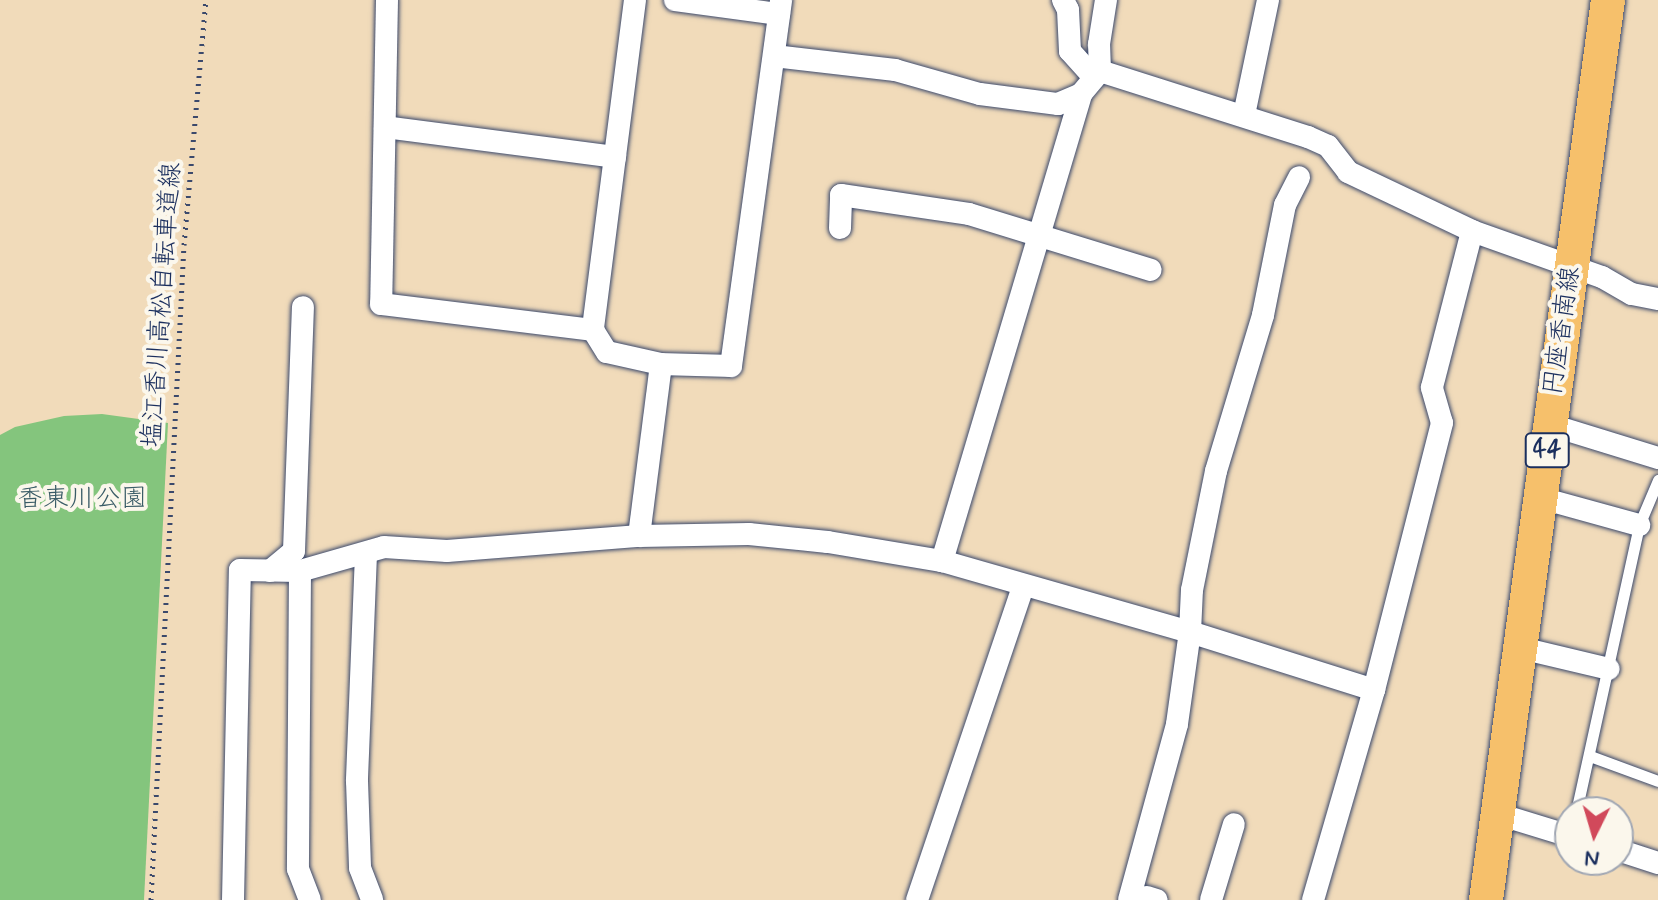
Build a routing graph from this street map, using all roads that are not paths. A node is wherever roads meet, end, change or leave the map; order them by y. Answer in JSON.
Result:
{"nodes":[{"id":1,"x":387,"y":0,"type":"edge"},
{"id":2,"x":635,"y":0,"type":"edge"},
{"id":3,"x":675,"y":0,"type":"edge"},
{"id":4,"x":1063,"y":0,"type":"edge"},
{"id":5,"x":1106,"y":0,"type":"edge"},
{"id":6,"x":1268,"y":0,"type":"edge"},
{"id":7,"x":1608,"y":0,"type":"edge"},
{"id":8,"x":780,"y":7,"type":"edge"},
{"id":9,"x":774,"y":56,"type":"junction"},
{"id":10,"x":1092,"y":81,"type":"junction"},
{"id":11,"x":1244,"y":115,"type":"junction"},
{"id":12,"x":385,"y":127,"type":"junction"},
{"id":13,"x":615,"y":157,"type":"junction"},
{"id":14,"x":1299,"y":177,"type":"dead end"},
{"id":15,"x":840,"y":228,"type":"dead end"},
{"id":16,"x":1472,"y":231,"type":"junction"},
{"id":17,"x":1038,"y":236,"type":"junction"},
{"id":18,"x":1572,"y":266,"type":"junction"},
{"id":19,"x":1151,"y":270,"type":"dead end"},
{"id":20,"x":1658,"y":299,"type":"edge"},
{"id":21,"x":303,"y":307,"type":"dead end"},
{"id":22,"x":593,"y":330,"type":"junction"},
{"id":23,"x":661,"y":364,"type":"junction"},
{"id":24,"x":1551,"y":425,"type":"junction"},
{"id":25,"x":1658,"y":458,"type":"edge"},
{"id":26,"x":1658,"y":480,"type":"edge"},
{"id":27,"x":1541,"y":498,"type":"junction"},
{"id":28,"x":1639,"y":525,"type":"junction"},
{"id":29,"x":639,"y":536,"type":"junction"},
{"id":30,"x":366,"y":554,"type":"junction"},
{"id":31,"x":942,"y":561,"type":"junction"},
{"id":32,"x":270,"y":571,"type":"junction"},
{"id":33,"x":300,"y":571,"type":"junction"},
{"id":34,"x":1023,"y":586,"type":"junction"},
{"id":35,"x":1190,"y":632,"type":"junction"},
{"id":36,"x":1521,"y":648,"type":"junction"},
{"id":37,"x":1609,"y":669,"type":"junction"},
{"id":38,"x":1374,"y":690,"type":"junction"},
{"id":39,"x":1590,"y":756,"type":"junction"},
{"id":40,"x":1658,"y":781,"type":"edge"},
{"id":41,"x":1580,"y":796,"type":"edge"},
{"id":42,"x":1498,"y":814,"type":"junction"},
{"id":43,"x":1234,"y":824,"type":"dead end"},
{"id":44,"x":1554,"y":831,"type":"edge"},
{"id":45,"x":1634,"y":855,"type":"edge"},
{"id":46,"x":1658,"y":863,"type":"edge"},
{"id":47,"x":1144,"y":899,"type":"edge"},
{"id":48,"x":233,"y":900,"type":"edge"},
{"id":49,"x":310,"y":900,"type":"edge"},
{"id":50,"x":372,"y":900,"type":"edge"},
{"id":51,"x":917,"y":900,"type":"edge"},
{"id":52,"x":1211,"y":900,"type":"edge"},
{"id":53,"x":1313,"y":900,"type":"edge"},
{"id":54,"x":1486,"y":900,"type":"edge"}],
"edges":[{"from":1,"to":12,"type":"street"},
{"from":2,"to":13,"type":"street"},
{"from":3,"to":8,"type":"street"},
{"from":4,"to":10,"type":"street"},
{"from":5,"to":10,"type":"street"},
{"from":6,"to":11,"type":"street"},
{"from":7,"to":18,"type":"main road","name":"円座香南線","number":"44"},
{"from":8,"to":9,"type":"street"},
{"from":9,"to":10,"type":"street"},
{"from":9,"to":23,"type":"street"},
{"from":10,"to":11,"type":"street"},
{"from":10,"to":17,"type":"street"},
{"from":11,"to":16,"type":"street"},
{"from":12,"to":13,"type":"street"},
{"from":12,"to":22,"type":"street"},
{"from":13,"to":22,"type":"street"},
{"from":14,"to":35,"type":"street"},
{"from":15,"to":17,"type":"street"},
{"from":16,"to":18,"type":"street"},
{"from":16,"to":38,"type":"street"},
{"from":17,"to":19,"type":"street"},
{"from":17,"to":31,"type":"street"},
{"from":18,"to":20,"type":"street"},
{"from":18,"to":24,"type":"main road","name":"円座香南線","number":"44"},
{"from":21,"to":32,"type":"street"},
{"from":22,"to":23,"type":"street"},
{"from":23,"to":29,"type":"street"},
{"from":24,"to":25,"type":"street"},
{"from":24,"to":27,"type":"main road","name":"円座香南線","number":"44"},
{"from":26,"to":28,"type":"lane"},
{"from":27,"to":28,"type":"street"},
{"from":27,"to":36,"type":"main road","name":"円座香南線","number":"44"},
{"from":28,"to":37,"type":"lane"},
{"from":29,"to":30,"type":"street"},
{"from":29,"to":31,"type":"street"},
{"from":30,"to":33,"type":"street"},
{"from":30,"to":50,"type":"street"},
{"from":31,"to":34,"type":"street"},
{"from":32,"to":33,"type":"street"},
{"from":32,"to":48,"type":"street"},
{"from":33,"to":49,"type":"street"},
{"from":34,"to":35,"type":"street"},
{"from":34,"to":51,"type":"street"},
{"from":35,"to":38,"type":"street"},
{"from":35,"to":47,"type":"street"},
{"from":36,"to":37,"type":"street"},
{"from":36,"to":42,"type":"main road","name":"円座香南線","number":"44"},
{"from":37,"to":39,"type":"lane"},
{"from":38,"to":53,"type":"street"},
{"from":39,"to":40,"type":"lane"},
{"from":39,"to":41,"type":"lane"},
{"from":42,"to":44,"type":"street"},
{"from":42,"to":54,"type":"main road","name":"円座香南線","number":"44"},
{"from":43,"to":52,"type":"street"},
{"from":45,"to":46,"type":"street"}]}
